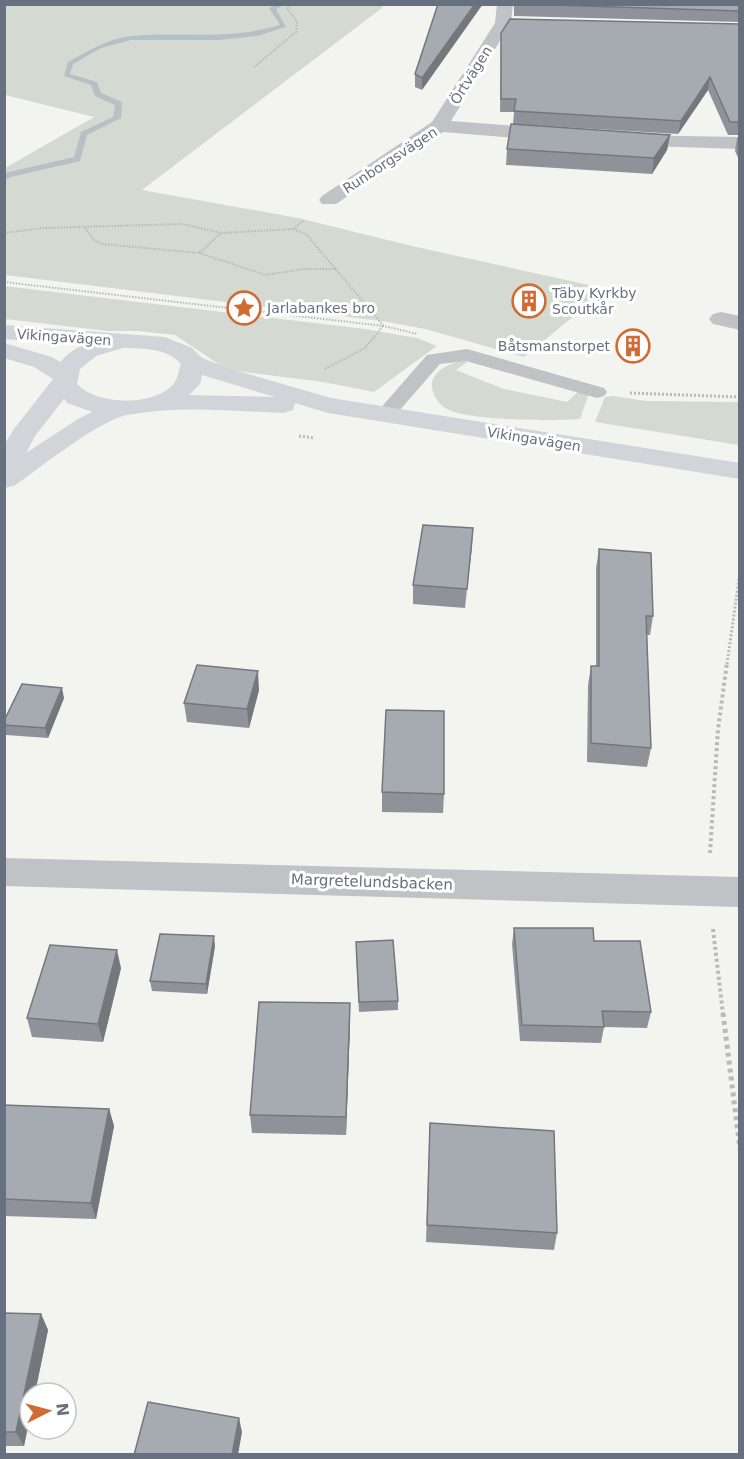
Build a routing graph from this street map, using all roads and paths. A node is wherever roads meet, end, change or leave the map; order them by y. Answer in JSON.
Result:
{"nodes":[{"id":1,"x":291,"y":4,"type":"edge"},
{"id":2,"x":505,"y":4,"type":"edge"},
{"id":3,"x":254,"y":67,"type":"dead end"},
{"id":4,"x":438,"y":126,"type":"junction"},
{"id":5,"x":577,"y":137,"type":"edge"},
{"id":6,"x":611,"y":140,"type":"edge"},
{"id":7,"x":740,"y":143,"type":"edge"},
{"id":8,"x":329,"y":200,"type":"dead end"},
{"id":9,"x":85,"y":228,"type":"junction"},
{"id":10,"x":221,"y":232,"type":"junction"},
{"id":11,"x":4,"y":233,"type":"edge"},
{"id":12,"x":199,"y":253,"type":"junction"},
{"id":13,"x":337,"y":269,"type":"junction"},
{"id":14,"x":4,"y":282,"type":"edge"},
{"id":15,"x":4,"y":332,"type":"edge"},
{"id":16,"x":124,"y":341,"type":"junction"},
{"id":17,"x":4,"y":350,"type":"edge"},
{"id":18,"x":193,"y":363,"type":"junction"},
{"id":19,"x":64,"y":378,"type":"junction"},
{"id":20,"x":597,"y":392,"type":"dead end"},
{"id":21,"x":160,"y":402,"type":"junction"},
{"id":22,"x":328,"y":405,"type":"junction"},
{"id":23,"x":121,"y":408,"type":"junction"},
{"id":24,"x":384,"y":415,"type":"junction"},
{"id":25,"x":4,"y":471,"type":"edge"},
{"id":26,"x":740,"y":471,"type":"edge"},
{"id":27,"x":4,"y":480,"type":"edge"},
{"id":28,"x":4,"y":872,"type":"edge"},
{"id":29,"x":740,"y":892,"type":"edge"}],
"edges":[{"from":1,"to":3,"type":"path"},
{"from":2,"to":4,"type":"street","name":"Örtvägen"},
{"from":4,"to":5,"type":"street","name":"Runborgsvägen"},
{"from":4,"to":8,"type":"street","name":"Runborgsvägen"},
{"from":6,"to":7,"type":"street"},
{"from":9,"to":10,"type":"path"},
{"from":9,"to":11,"type":"path"},
{"from":9,"to":12,"type":"path"},
{"from":10,"to":12,"type":"path"},
{"from":10,"to":13,"type":"path"},
{"from":12,"to":13,"type":"path"},
{"from":13,"to":14,"type":"path"},
{"from":15,"to":16,"type":"main road","name":"Vikingavägen"},
{"from":16,"to":18,"type":"main road","name":"Vikingavägen"},
{"from":16,"to":19,"type":"main road","name":"Vikingavägen"},
{"from":17,"to":19,"type":"main road","name":"Vikingavägen"},
{"from":18,"to":21,"type":"main road","name":"Vikingavägen"},
{"from":18,"to":22,"type":"main road","name":"Vikingavägen"},
{"from":19,"to":23,"type":"main road","name":"Vikingavägen"},
{"from":19,"to":25,"type":"main road"},
{"from":20,"to":24,"type":"lane"},
{"from":21,"to":22,"type":"main road","name":"Vikingavägen"},
{"from":21,"to":23,"type":"main road","name":"Vikingavägen"},
{"from":22,"to":24,"type":"main road","name":"Vikingavägen"},
{"from":23,"to":27,"type":"main road"},
{"from":24,"to":26,"type":"main road","name":"Vikingavägen"},
{"from":28,"to":29,"type":"street","name":"Margretelundsbacken"}]}
